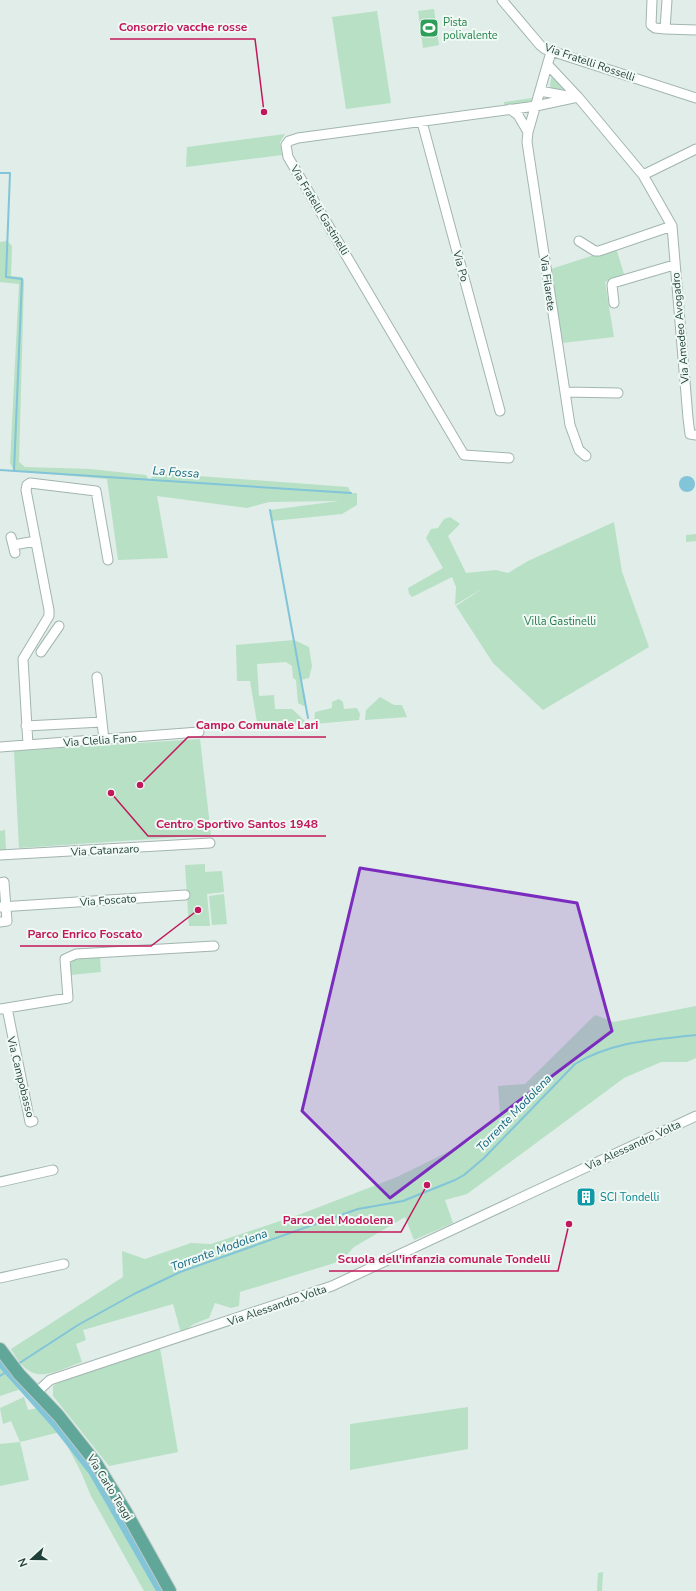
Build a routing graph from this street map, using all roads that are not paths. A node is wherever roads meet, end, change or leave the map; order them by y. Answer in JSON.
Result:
{"nodes":[{"id":1,"x":502,"y":0,"type":"edge"},
{"id":2,"x":652,"y":0,"type":"edge"},
{"id":3,"x":667,"y":0,"type":"edge"},
{"id":4,"x":665,"y":29,"type":"junction"},
{"id":5,"x":696,"y":30,"type":"edge"},
{"id":6,"x":551,"y":52,"type":"junction"},
{"id":7,"x":548,"y":65,"type":"junction"},
{"id":8,"x":540,"y":91,"type":"junction"},
{"id":9,"x":578,"y":98,"type":"junction"},
{"id":10,"x":694,"y":100,"type":"edge"},
{"id":11,"x":536,"y":106,"type":"junction"},
{"id":12,"x":510,"y":110,"type":"junction"},
{"id":13,"x":422,"y":122,"type":"junction"},
{"id":14,"x":528,"y":132,"type":"junction"},
{"id":15,"x":696,"y":149,"type":"edge"},
{"id":16,"x":643,"y":175,"type":"junction"},
{"id":17,"x":672,"y":226,"type":"junction"},
{"id":18,"x":579,"y":242,"type":"dead end"},
{"id":19,"x":674,"y":265,"type":"junction"},
{"id":20,"x":614,"y":303,"type":"dead end"},
{"id":21,"x":565,"y":392,"type":"junction"},
{"id":22,"x":618,"y":393,"type":"dead end"},
{"id":23,"x":500,"y":411,"type":"dead end"},
{"id":24,"x":696,"y":435,"type":"edge"},
{"id":25,"x":586,"y":456,"type":"dead end"},
{"id":26,"x":509,"y":458,"type":"dead end"},
{"id":27,"x":36,"y":541,"type":"junction"},
{"id":28,"x":13,"y":545,"type":"dead end"},
{"id":29,"x":108,"y":560,"type":"dead end"},
{"id":30,"x":59,"y":626,"type":"dead end"},
{"id":31,"x":38,"y":634,"type":"junction"},
{"id":32,"x":49,"y":640,"type":"junction"},
{"id":33,"x":41,"y":652,"type":"dead end"},
{"id":34,"x":97,"y":677,"type":"dead end"},
{"id":35,"x":102,"y":722,"type":"junction"},
{"id":36,"x":26,"y":726,"type":"junction"},
{"id":37,"x":199,"y":732,"type":"dead end"},
{"id":38,"x":104,"y":740,"type":"junction"},
{"id":39,"x":28,"y":745,"type":"junction"},
{"id":40,"x":0,"y":747,"type":"edge"},
{"id":41,"x":210,"y":842,"type":"dead end"},
{"id":42,"x":0,"y":855,"type":"edge"},
{"id":43,"x":0,"y":883,"type":"edge"},
{"id":44,"x":185,"y":895,"type":"dead end"},
{"id":45,"x":3,"y":906,"type":"edge"},
{"id":46,"x":0,"y":922,"type":"edge"},
{"id":47,"x":214,"y":946,"type":"dead end"},
{"id":48,"x":3,"y":1008,"type":"edge"},
{"id":49,"x":696,"y":1116,"type":"edge"},
{"id":50,"x":33,"y":1121,"type":"dead end"},
{"id":51,"x":53,"y":1170,"type":"dead end"},
{"id":52,"x":0,"y":1182,"type":"edge"},
{"id":53,"x":64,"y":1264,"type":"dead end"},
{"id":54,"x":0,"y":1278,"type":"edge"},
{"id":55,"x":2,"y":1354,"type":"edge"},
{"id":56,"x":37,"y":1392,"type":"junction"},
{"id":57,"x":170,"y":1591,"type":"edge"}],
"edges":[{"from":1,"to":6,"type":"street","name":"Via Fratelli Rosselli"},
{"from":2,"to":4,"type":"street"},
{"from":3,"to":4,"type":"street"},
{"from":4,"to":5,"type":"street"},
{"from":6,"to":7,"type":"street"},
{"from":6,"to":10,"type":"street","name":"Via Fratelli Rosselli"},
{"from":7,"to":8,"type":"street"},
{"from":7,"to":9,"type":"street","name":"Via Amedeo Avogadro"},
{"from":8,"to":9,"type":"street"},
{"from":8,"to":11,"type":"street"},
{"from":9,"to":11,"type":"street","name":"Via Fratelli Gastinelli"},
{"from":9,"to":16,"type":"street","name":"Via Amedeo Avogadro"},
{"from":11,"to":12,"type":"street","name":"Via Fratelli Gastinelli"},
{"from":11,"to":14,"type":"street","name":"Via Filarete"},
{"from":12,"to":13,"type":"street","name":"Via Fratelli Gastinelli"},
{"from":12,"to":14,"type":"street"},
{"from":13,"to":23,"type":"street","name":"Via Po"},
{"from":13,"to":26,"type":"street","name":"Via Fratelli Gastinelli"},
{"from":14,"to":21,"type":"street","name":"Via Filarete"},
{"from":15,"to":16,"type":"street"},
{"from":16,"to":17,"type":"street","name":"Via Amedeo Avogadro"},
{"from":17,"to":18,"type":"street"},
{"from":17,"to":19,"type":"street","name":"Via Amedeo Avogadro"},
{"from":19,"to":20,"type":"street","name":"Via Amedeo Avogadro"},
{"from":19,"to":24,"type":"street","name":"Via Amedeo Avogadro"},
{"from":21,"to":22,"type":"street"},
{"from":21,"to":25,"type":"street","name":"Via Filarete"},
{"from":27,"to":28,"type":"street"},
{"from":27,"to":29,"type":"street"},
{"from":27,"to":31,"type":"street"},
{"from":30,"to":32,"type":"street"},
{"from":31,"to":32,"type":"street"},
{"from":31,"to":36,"type":"street"},
{"from":32,"to":33,"type":"street"},
{"from":34,"to":35,"type":"street"},
{"from":35,"to":36,"type":"street"},
{"from":35,"to":38,"type":"street"},
{"from":36,"to":39,"type":"street"},
{"from":37,"to":38,"type":"street","name":"Via Clelia Fano"},
{"from":38,"to":39,"type":"street","name":"Via Clelia Fano"},
{"from":39,"to":40,"type":"street","name":"Via Clelia Fano"},
{"from":41,"to":42,"type":"street","name":"Via Catanzaro"},
{"from":43,"to":45,"type":"street"},
{"from":44,"to":45,"type":"street","name":"Via Foscato"},
{"from":45,"to":46,"type":"street"},
{"from":47,"to":48,"type":"street","name":"Via Campobasso"},
{"from":48,"to":50,"type":"street","name":"Via Campobasso"},
{"from":49,"to":56,"type":"street","name":"Via Alessandro Volta"},
{"from":51,"to":52,"type":"street"},
{"from":53,"to":54,"type":"street"},
{"from":55,"to":56,"type":"main road","name":"Via Carlo Teggi"},
{"from":56,"to":57,"type":"main road","name":"Via Carlo Teggi"}]}
